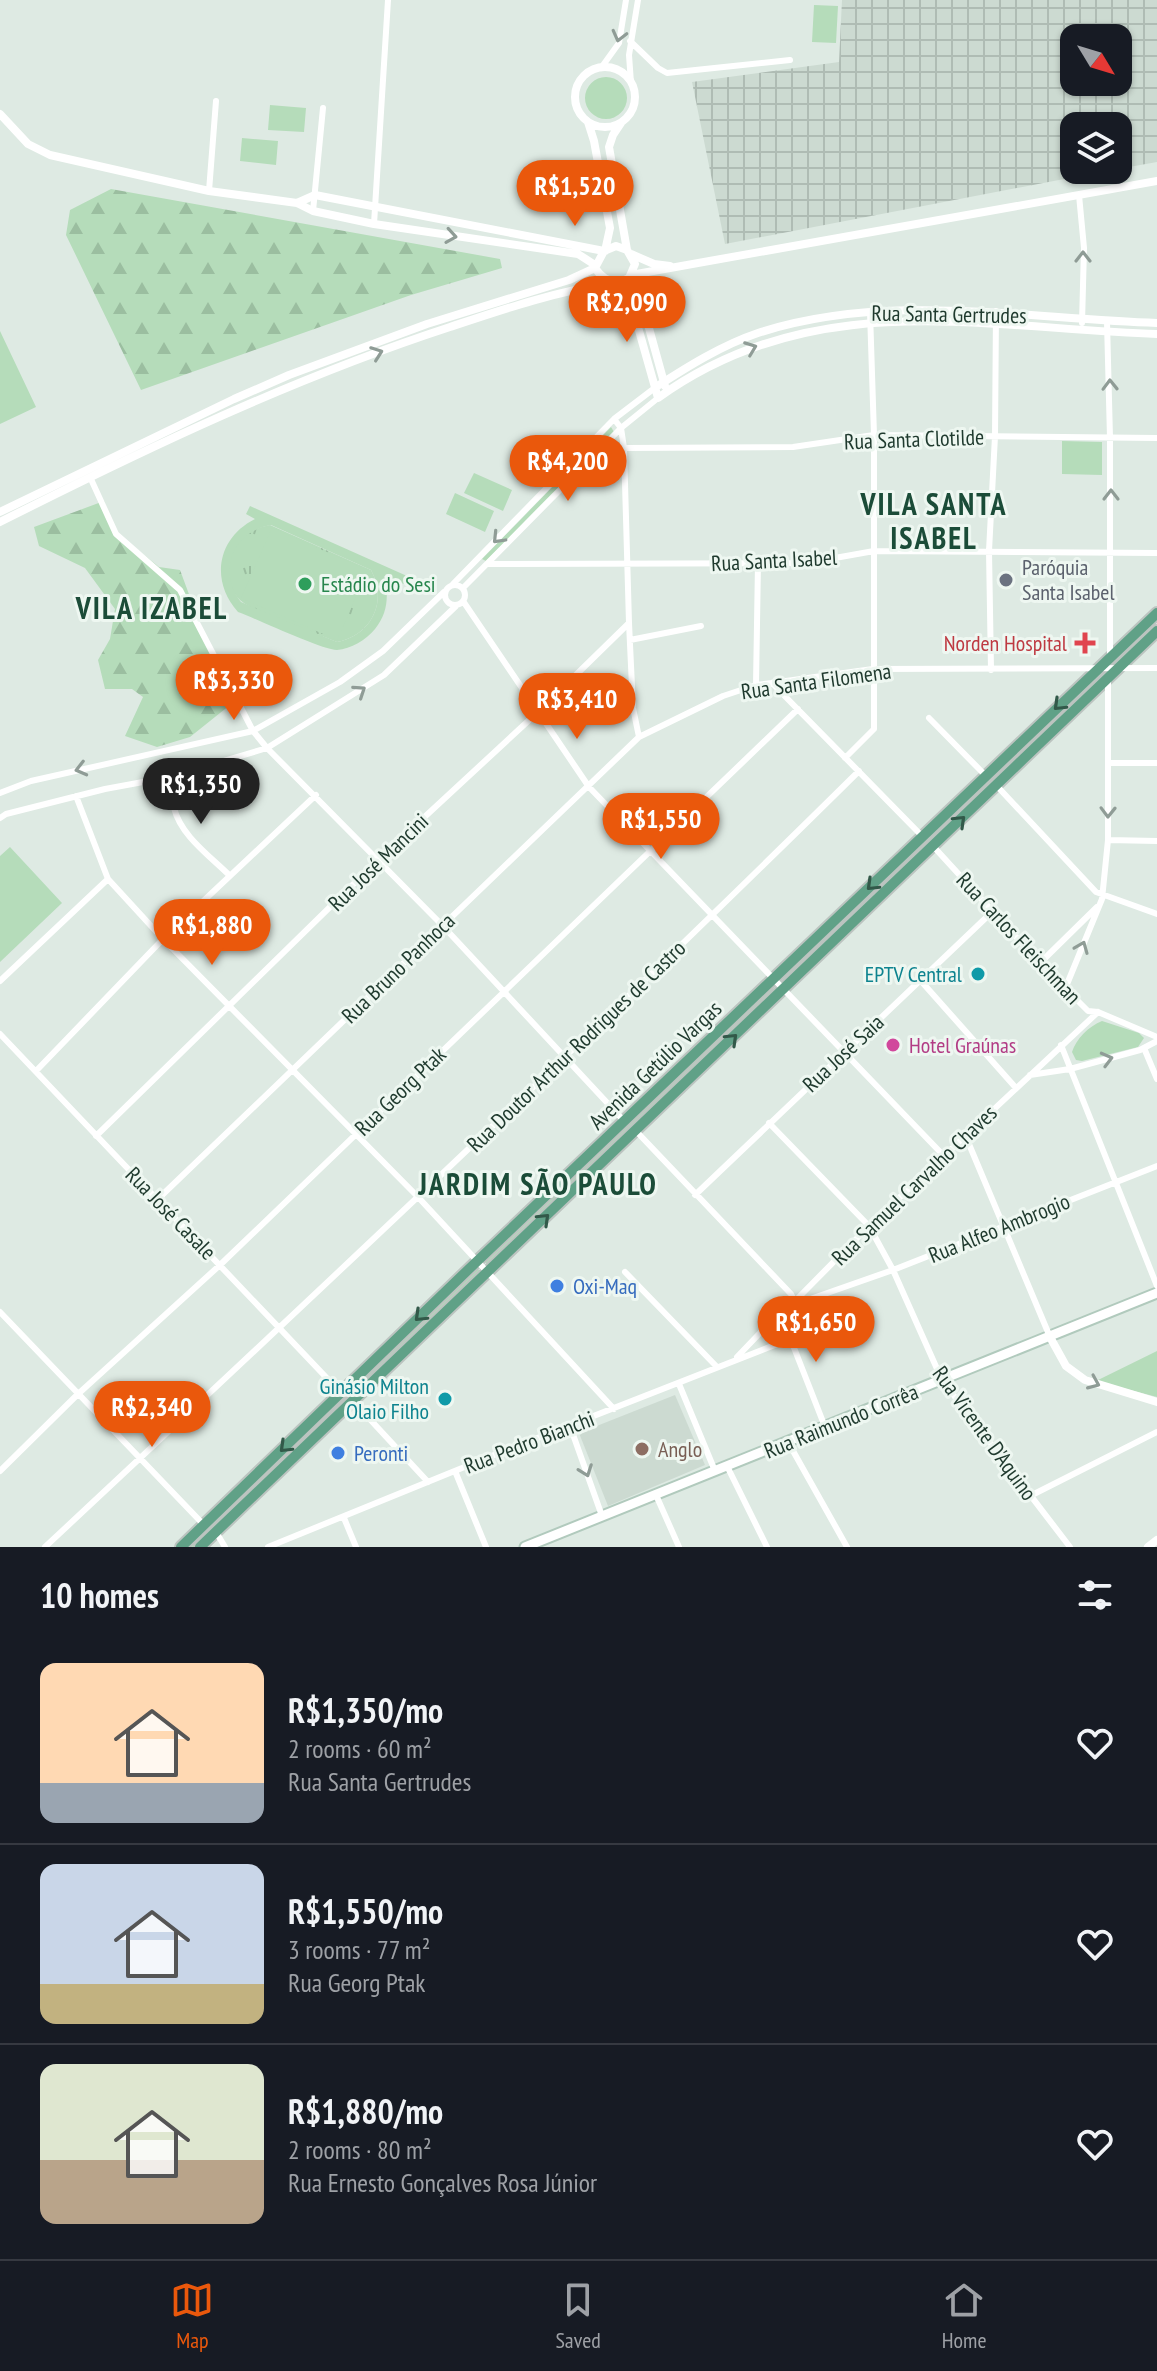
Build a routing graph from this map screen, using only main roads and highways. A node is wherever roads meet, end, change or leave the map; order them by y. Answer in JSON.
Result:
{"nodes":[{"id":1,"x":1157,"y":613,"type":"edge"},
{"id":2,"x":1157,"y":631,"type":"edge"},
{"id":3,"x":1109,"y":668,"type":"junction"},
{"id":4,"x":1157,"y":1293,"type":"edge"},
{"id":5,"x":532,"y":1546,"type":"edge"},
{"id":6,"x":181,"y":1547,"type":"edge"},
{"id":7,"x":200,"y":1547,"type":"edge"}],
"edges":[{"from":1,"to":3,"type":"main road","name":"Avenida Getúlio Vargas"},
{"from":2,"to":3,"type":"main road","name":"Avenida Getúlio Vargas"},
{"from":3,"to":6,"type":"main road","name":"Avenida Getúlio Vargas","one_way":true},
{"from":7,"to":3,"type":"main road","name":"Avenida Getúlio Vargas","one_way":true},
{"from":4,"to":5,"type":"main road","name":"Rua Raimundo Corrêa"}]}
